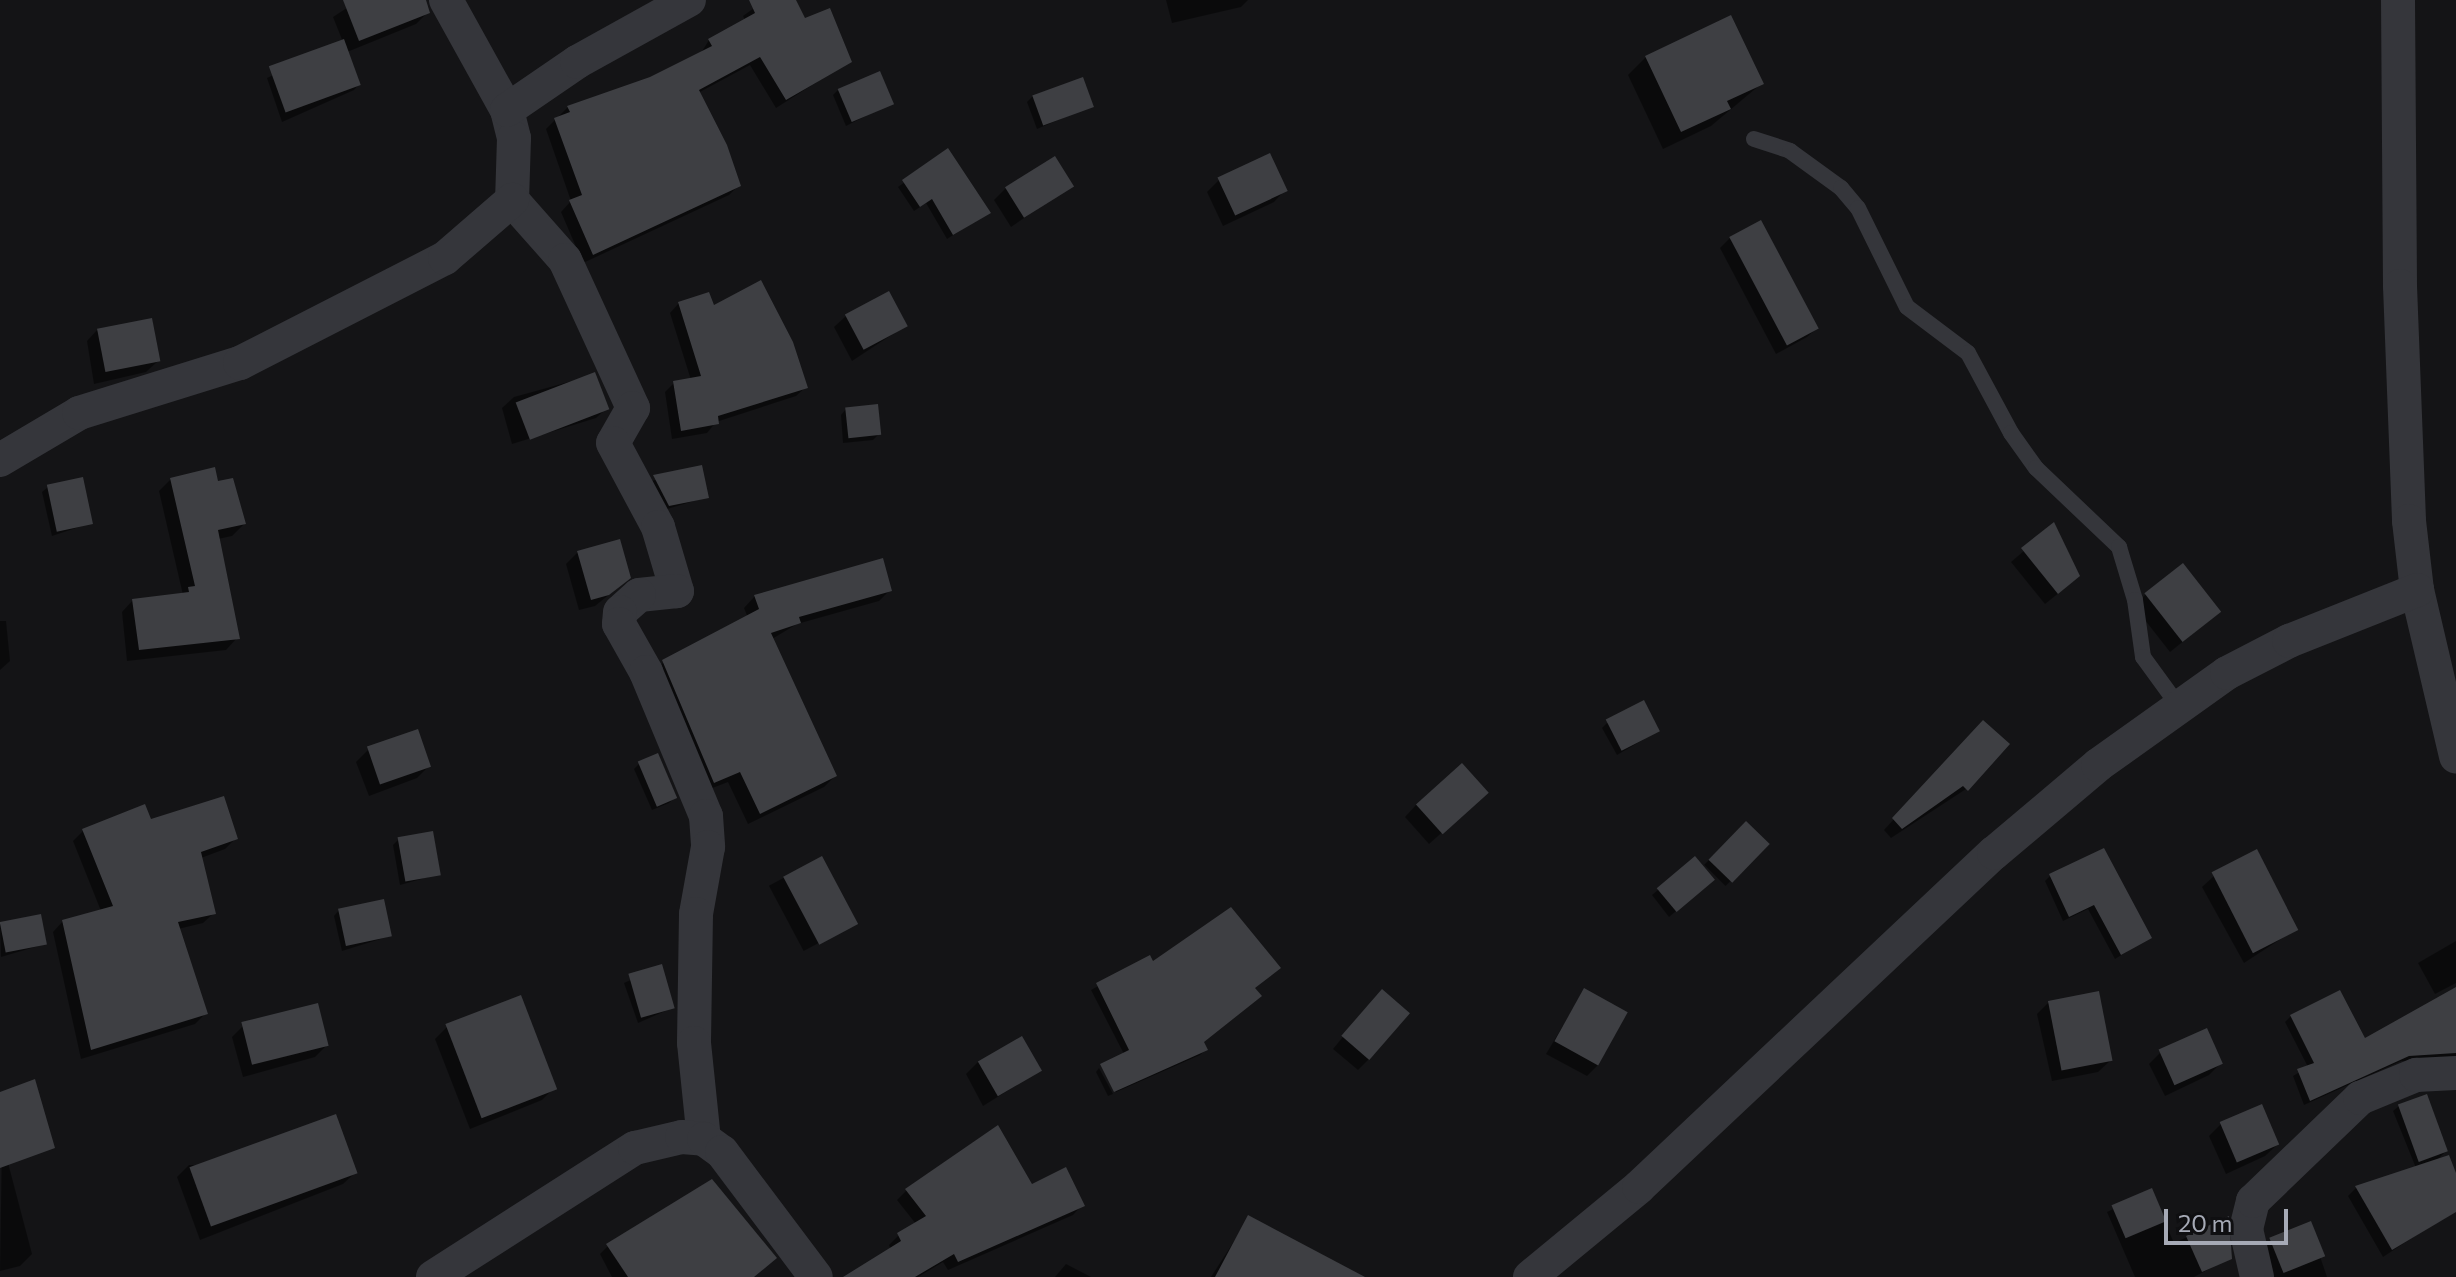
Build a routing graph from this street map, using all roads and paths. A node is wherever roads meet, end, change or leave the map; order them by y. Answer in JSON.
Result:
{"nodes":[{"id":1,"x":446,"y":0,"type":"edge"},
{"id":2,"x":689,"y":0,"type":"edge"},
{"id":3,"x":2398,"y":0,"type":"edge"},
{"id":4,"x":507,"y":110,"type":"junction"},
{"id":5,"x":1754,"y":139,"type":"dead end"},
{"id":6,"x":512,"y":200,"type":"junction"},
{"id":7,"x":0,"y":460,"type":"edge"},
{"id":8,"x":2417,"y":590,"type":"junction"},
{"id":9,"x":2178,"y":705,"type":"junction"},
{"id":10,"x":2456,"y":756,"type":"edge"},
{"id":11,"x":2456,"y":1073,"type":"edge"},
{"id":12,"x":704,"y":1139,"type":"junction"},
{"id":13,"x":433,"y":1277,"type":"edge"},
{"id":14,"x":816,"y":1277,"type":"edge"},
{"id":15,"x":1530,"y":1277,"type":"edge"},
{"id":16,"x":2257,"y":1277,"type":"edge"}],
"edges":[{"from":1,"to":4,"type":"street"},
{"from":2,"to":4,"type":"street"},
{"from":3,"to":8,"type":"street"},
{"from":4,"to":6,"type":"street"},
{"from":5,"to":9,"type":"lane"},
{"from":6,"to":7,"type":"street"},
{"from":6,"to":12,"type":"street"},
{"from":8,"to":9,"type":"street"},
{"from":8,"to":10,"type":"street"},
{"from":9,"to":15,"type":"street"},
{"from":11,"to":16,"type":"street"},
{"from":12,"to":13,"type":"street"},
{"from":12,"to":14,"type":"street"}]}
